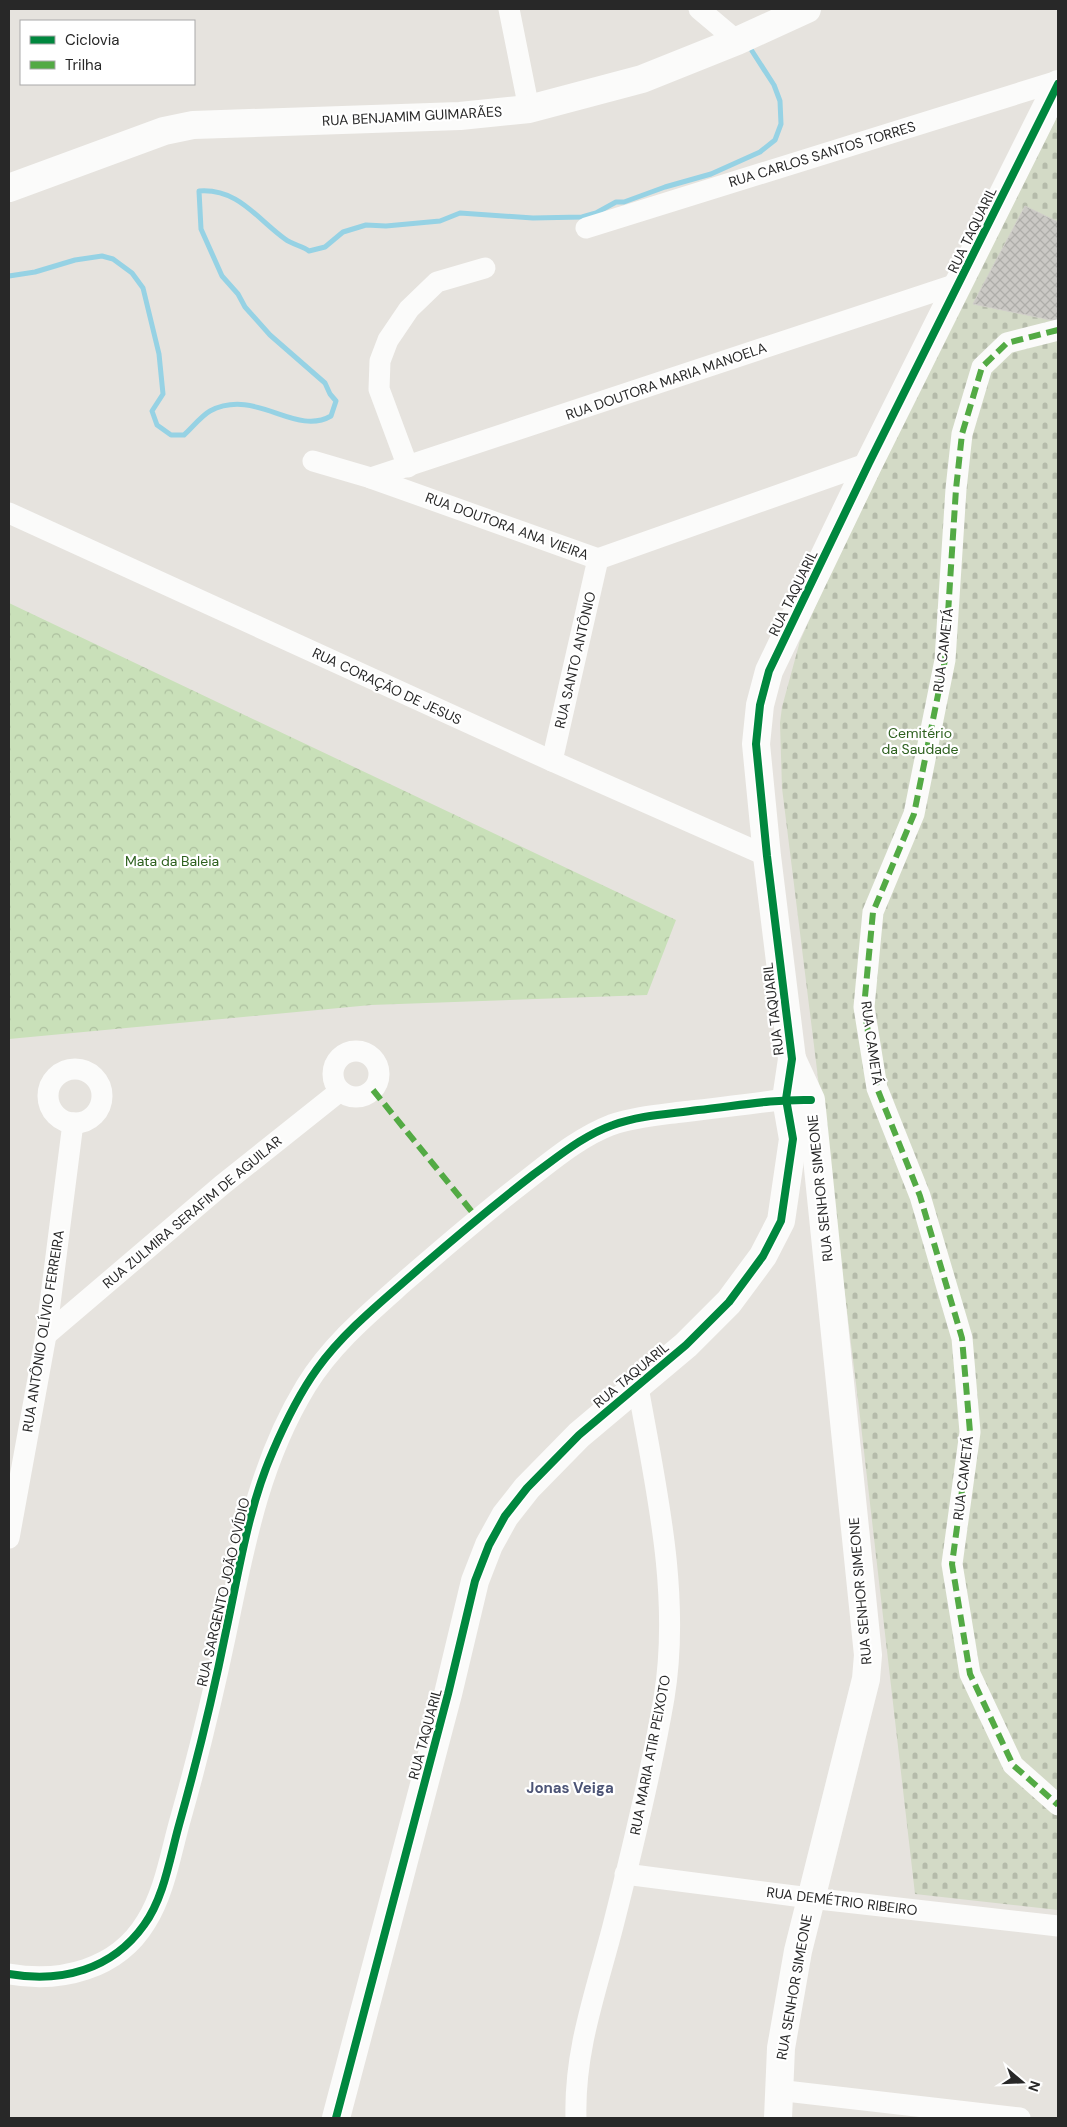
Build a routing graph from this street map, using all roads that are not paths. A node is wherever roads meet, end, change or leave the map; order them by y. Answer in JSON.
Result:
{"nodes":[{"id":1,"x":509,"y":9,"type":"edge"},
{"id":2,"x":699,"y":9,"type":"edge"},
{"id":3,"x":807,"y":9,"type":"edge"},
{"id":4,"x":737,"y":41,"type":"junction"},
{"id":5,"x":1058,"y":83,"type":"edge"},
{"id":6,"x":528,"y":109,"type":"junction"},
{"id":7,"x":9,"y":188,"type":"edge"},
{"id":8,"x":586,"y":228,"type":"dead end"},
{"id":9,"x":485,"y":268,"type":"dead end"},
{"id":10,"x":960,"y":283,"type":"junction"},
{"id":11,"x":1058,"y":330,"type":"edge"},
{"id":12,"x":313,"y":461,"type":"dead end"},
{"id":13,"x":869,"y":462,"type":"junction"},
{"id":14,"x":408,"y":467,"type":"junction"},
{"id":15,"x":371,"y":478,"type":"junction"},
{"id":16,"x":9,"y":513,"type":"edge"},
{"id":17,"x":598,"y":559,"type":"junction"},
{"id":18,"x":552,"y":761,"type":"junction"},
{"id":19,"x":767,"y":856,"type":"junction"},
{"id":20,"x":340,"y":1091,"type":"dead end"},
{"id":21,"x":798,"y":1099,"type":"junction"},
{"id":22,"x":73,"y":1123,"type":"dead end"},
{"id":23,"x":46,"y":1335,"type":"junction"},
{"id":24,"x":638,"y":1387,"type":"junction"},
{"id":25,"x":9,"y":1538,"type":"edge"},
{"id":26,"x":1058,"y":1805,"type":"edge"},
{"id":27,"x":625,"y":1874,"type":"junction"},
{"id":28,"x":810,"y":1898,"type":"junction"},
{"id":29,"x":1058,"y":1926,"type":"edge"},
{"id":30,"x":9,"y":1974,"type":"edge"},
{"id":31,"x":778,"y":2090,"type":"junction"},
{"id":32,"x":341,"y":2113,"type":"edge"},
{"id":33,"x":576,"y":2118,"type":"edge"},
{"id":34,"x":778,"y":2118,"type":"edge"},
{"id":35,"x":1020,"y":2118,"type":"edge"}],
"edges":[{"from":1,"to":6,"type":"street"},
{"from":2,"to":4,"type":"street"},
{"from":3,"to":4,"type":"street","name":"RUA BENJAMIM GUIMARÃES"},
{"from":4,"to":6,"type":"street","name":"RUA BENJAMIM GUIMARÃES"},
{"from":5,"to":8,"type":"street","name":"RUA CARLOS SANTOS TORRES"},
{"from":5,"to":10,"type":"street","name":"RUA TAQUARIL"},
{"from":6,"to":7,"type":"street","name":"RUA BENJAMIM GUIMARÃES"},
{"from":9,"to":14,"type":"street"},
{"from":10,"to":13,"type":"street","name":"RUA TAQUARIL"},
{"from":10,"to":14,"type":"street","name":"RUA DOUTORA MARIA MANOELA"},
{"from":11,"to":26,"type":"street","name":"RUA CAMETÁ"},
{"from":12,"to":15,"type":"street","name":"RUA DOUTORA ANA VIEIRA"},
{"from":13,"to":17,"type":"street","name":"RUA DOUTORA ANA VIEIRA"},
{"from":13,"to":19,"type":"street","name":"RUA TAQUARIL"},
{"from":14,"to":15,"type":"street","name":"RUA DOUTORA MARIA MANOELA"},
{"from":15,"to":17,"type":"street","name":"RUA DOUTORA ANA VIEIRA"},
{"from":16,"to":18,"type":"street","name":"RUA CORAÇÃO DE JESUS"},
{"from":17,"to":18,"type":"street","name":"RUA SANTO ANTÔNIO"},
{"from":18,"to":19,"type":"street","name":"RUA CORAÇÃO DE JESUS"},
{"from":19,"to":21,"type":"street","name":"RUA TAQUARIL"},
{"from":20,"to":23,"type":"street","name":"RUA ZULMIRA SERAFIM DE AGUILAR"},
{"from":21,"to":24,"type":"street","name":"RUA TAQUARIL"},
{"from":21,"to":28,"type":"street","name":"RUA SENHOR SIMEONE"},
{"from":21,"to":30,"type":"street","name":"RUA SARGENTO JOÃO OVÍDIO"},
{"from":22,"to":23,"type":"street","name":"RUA ANTÔNIO OLÍVIO FERREIRA"},
{"from":23,"to":25,"type":"street","name":"RUA ANTÔNIO OLÍVIO FERREIRA"},
{"from":24,"to":27,"type":"street","name":"RUA MARIA ATIR PEIXOTO"},
{"from":24,"to":32,"type":"street","name":"RUA TAQUARIL"},
{"from":27,"to":28,"type":"street","name":"RUA DEMÉTRIO RIBEIRO"},
{"from":27,"to":33,"type":"street","name":"RUA MARIA ATIR PEIXOTO"},
{"from":28,"to":29,"type":"street","name":"RUA DEMÉTRIO RIBEIRO"},
{"from":28,"to":31,"type":"street","name":"RUA SENHOR SIMEONE"},
{"from":31,"to":34,"type":"street","name":"RUA SENHOR SIMEONE"},
{"from":31,"to":35,"type":"street"}]}
